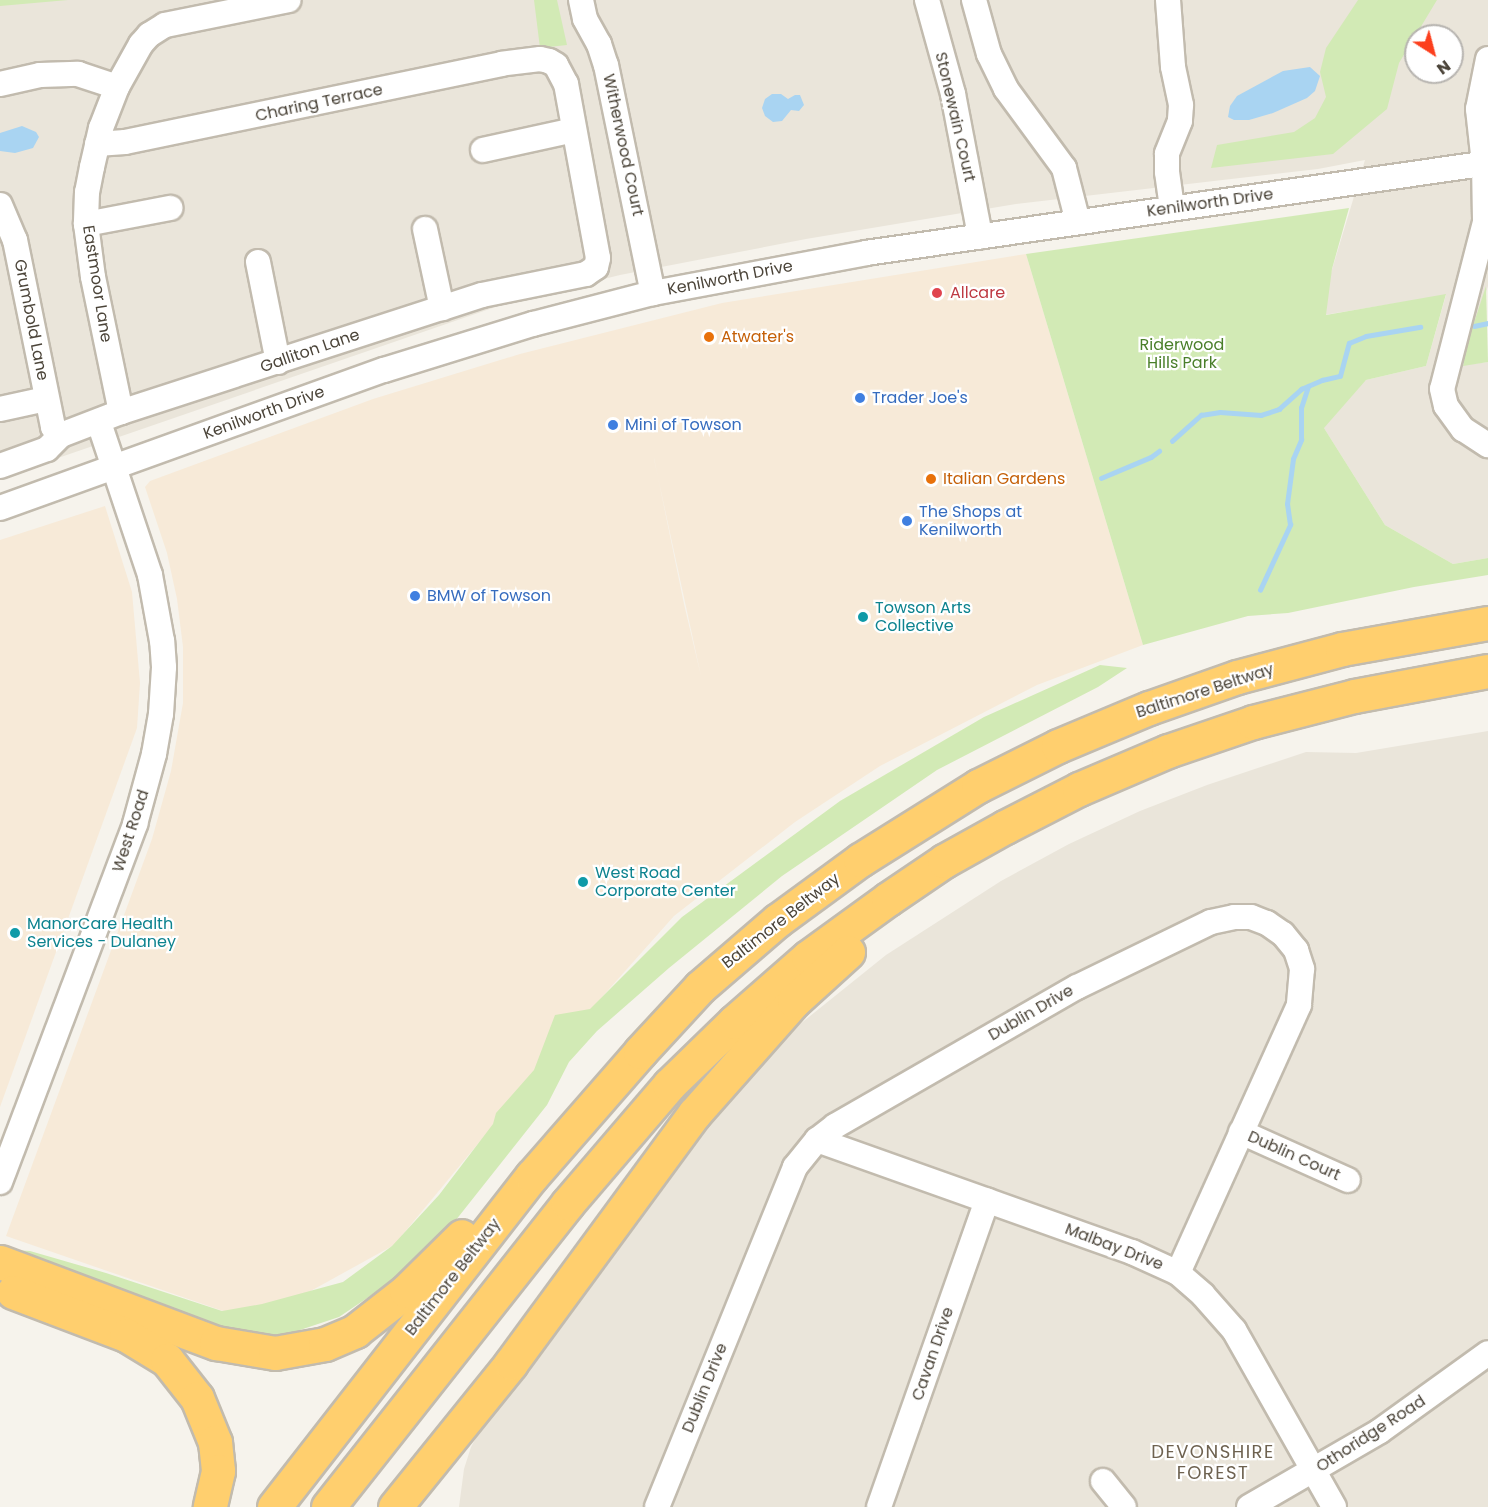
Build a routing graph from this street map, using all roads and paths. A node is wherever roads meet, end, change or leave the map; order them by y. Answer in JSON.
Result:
{"nodes":[{"id":1,"x":289,"y":0,"type":"edge"},
{"id":2,"x":581,"y":0,"type":"edge"},
{"id":3,"x":927,"y":0,"type":"edge"},
{"id":4,"x":974,"y":0,"type":"edge"},
{"id":5,"x":1168,"y":0,"type":"edge"},
{"id":6,"x":1488,"y":60,"type":"edge"},
{"id":7,"x":0,"y":84,"type":"edge"},
{"id":8,"x":117,"y":87,"type":"junction"},
{"id":9,"x":574,"y":130,"type":"junction"},
{"id":10,"x":97,"y":144,"type":"junction"},
{"id":11,"x":483,"y":150,"type":"dead end"},
{"id":12,"x":1486,"y":163,"type":"edge"},
{"id":13,"x":0,"y":205,"type":"edge"},
{"id":14,"x":170,"y":208,"type":"dead end"},
{"id":15,"x":1172,"y":208,"type":"junction"},
{"id":16,"x":1078,"y":222,"type":"junction"},
{"id":17,"x":86,"y":224,"type":"junction"},
{"id":18,"x":425,"y":229,"type":"dead end"},
{"id":19,"x":980,"y":236,"type":"junction"},
{"id":20,"x":258,"y":262,"type":"dead end"},
{"id":21,"x":10,"y":264,"type":"edge"},
{"id":22,"x":524,"y":286,"type":"junction"},
{"id":23,"x":653,"y":293,"type":"junction"},
{"id":24,"x":442,"y":308,"type":"junction"},
{"id":25,"x":533,"y":324,"type":"junction"},
{"id":26,"x":278,"y":362,"type":"junction"},
{"id":27,"x":46,"y":399,"type":"junction"},
{"id":28,"x":0,"y":409,"type":"edge"},
{"id":29,"x":121,"y":412,"type":"junction"},
{"id":30,"x":99,"y":423,"type":"junction"},
{"id":31,"x":61,"y":435,"type":"junction"},
{"id":32,"x":1488,"y":445,"type":"edge"},
{"id":33,"x":0,"y":466,"type":"edge"},
{"id":34,"x":114,"y":467,"type":"junction"},
{"id":35,"x":0,"y":508,"type":"edge"},
{"id":36,"x":1488,"y":623,"type":"edge"},
{"id":37,"x":1488,"y":671,"type":"edge"},
{"id":38,"x":1079,"y":789,"type":"junction"},
{"id":39,"x":700,"y":987,"type":"junction"},
{"id":40,"x":1241,"y":1132,"type":"junction"},
{"id":41,"x":816,"y":1140,"type":"junction"},
{"id":42,"x":1348,"y":1180,"type":"dead end"},
{"id":43,"x":0,"y":1182,"type":"edge"},
{"id":44,"x":987,"y":1200,"type":"junction"},
{"id":45,"x":0,"y":1263,"type":"edge"},
{"id":46,"x":1179,"y":1273,"type":"junction"},
{"id":47,"x":0,"y":1287,"type":"edge"},
{"id":48,"x":1488,"y":1353,"type":"edge"},
{"id":49,"x":1314,"y":1471,"type":"junction"},
{"id":50,"x":1102,"y":1481,"type":"dead end"},
{"id":51,"x":404,"y":1500,"type":"edge"},
{"id":52,"x":210,"y":1507,"type":"edge"},
{"id":53,"x":274,"y":1507,"type":"edge"},
{"id":54,"x":328,"y":1507,"type":"edge"},
{"id":55,"x":657,"y":1507,"type":"edge"},
{"id":56,"x":879,"y":1507,"type":"edge"},
{"id":57,"x":1124,"y":1507,"type":"edge"},
{"id":58,"x":1249,"y":1507,"type":"edge"},
{"id":59,"x":1334,"y":1507,"type":"edge"}],
"edges":[{"from":1,"to":8,"type":"street","name":"Eastmoor Lane"},
{"from":2,"to":23,"type":"street","name":"Witherwood Court"},
{"from":3,"to":19,"type":"street","name":"Stonewain Court"},
{"from":4,"to":16,"type":"street"},
{"from":5,"to":15,"type":"street"},
{"from":6,"to":12,"type":"street"},
{"from":7,"to":8,"type":"street"},
{"from":8,"to":10,"type":"street","name":"Eastmoor Lane"},
{"from":9,"to":10,"type":"street","name":"Charing Terrace"},
{"from":9,"to":11,"type":"street"},
{"from":9,"to":22,"type":"street","name":"Galliton Lane"},
{"from":10,"to":17,"type":"street","name":"Eastmoor Lane"},
{"from":12,"to":15,"type":"street","name":"Kenilworth Drive"},
{"from":12,"to":32,"type":"street"},
{"from":13,"to":21,"type":"street","name":"Grumbold Lane"},
{"from":14,"to":17,"type":"street"},
{"from":15,"to":16,"type":"street","name":"Kenilworth Drive"},
{"from":16,"to":19,"type":"street","name":"Kenilworth Drive"},
{"from":17,"to":29,"type":"street","name":"Eastmoor Lane"},
{"from":18,"to":24,"type":"street"},
{"from":19,"to":23,"type":"street","name":"Kenilworth Drive"},
{"from":20,"to":26,"type":"street"},
{"from":21,"to":27,"type":"street","name":"Grumbold Lane"},
{"from":22,"to":24,"type":"street","name":"Galliton Lane"},
{"from":22,"to":25,"type":"street"},
{"from":23,"to":25,"type":"street","name":"Kenilworth Drive"},
{"from":24,"to":26,"type":"street","name":"Galliton Lane"},
{"from":25,"to":34,"type":"street","name":"Kenilworth Drive"},
{"from":26,"to":29,"type":"street","name":"Galliton Lane"},
{"from":27,"to":28,"type":"street"},
{"from":27,"to":31,"type":"street","name":"Grumbold Lane"},
{"from":29,"to":30,"type":"street","name":"Galliton Lane"},
{"from":30,"to":31,"type":"street","name":"Galliton Lane"},
{"from":30,"to":34,"type":"street"},
{"from":31,"to":33,"type":"street","name":"Galliton Lane"},
{"from":34,"to":35,"type":"street","name":"Kenilworth Drive"},
{"from":34,"to":43,"type":"street","name":"West Road"},
{"from":36,"to":39,"type":"highway","name":"Baltimore Beltway"},
{"from":37,"to":38,"type":"highway"},
{"from":38,"to":51,"type":"highway"},
{"from":38,"to":54,"type":"highway"},
{"from":39,"to":45,"type":"highway"},
{"from":39,"to":53,"type":"highway","name":"Baltimore Beltway"},
{"from":40,"to":41,"type":"street","name":"Dublin Drive"},
{"from":40,"to":42,"type":"street","name":"Dublin Court"},
{"from":40,"to":46,"type":"street","name":"Dublin Drive"},
{"from":41,"to":44,"type":"street","name":"Malbay Drive"},
{"from":41,"to":55,"type":"street","name":"Dublin Drive"},
{"from":44,"to":46,"type":"street","name":"Malbay Drive"},
{"from":44,"to":56,"type":"street","name":"Cavan Drive"},
{"from":46,"to":49,"type":"street","name":"Malbay Drive"},
{"from":47,"to":52,"type":"highway"},
{"from":48,"to":49,"type":"street","name":"Othoridge Road"},
{"from":49,"to":58,"type":"street","name":"Othoridge Road"},
{"from":49,"to":59,"type":"street","name":"Malbay Drive"},
{"from":50,"to":57,"type":"street"}]}
